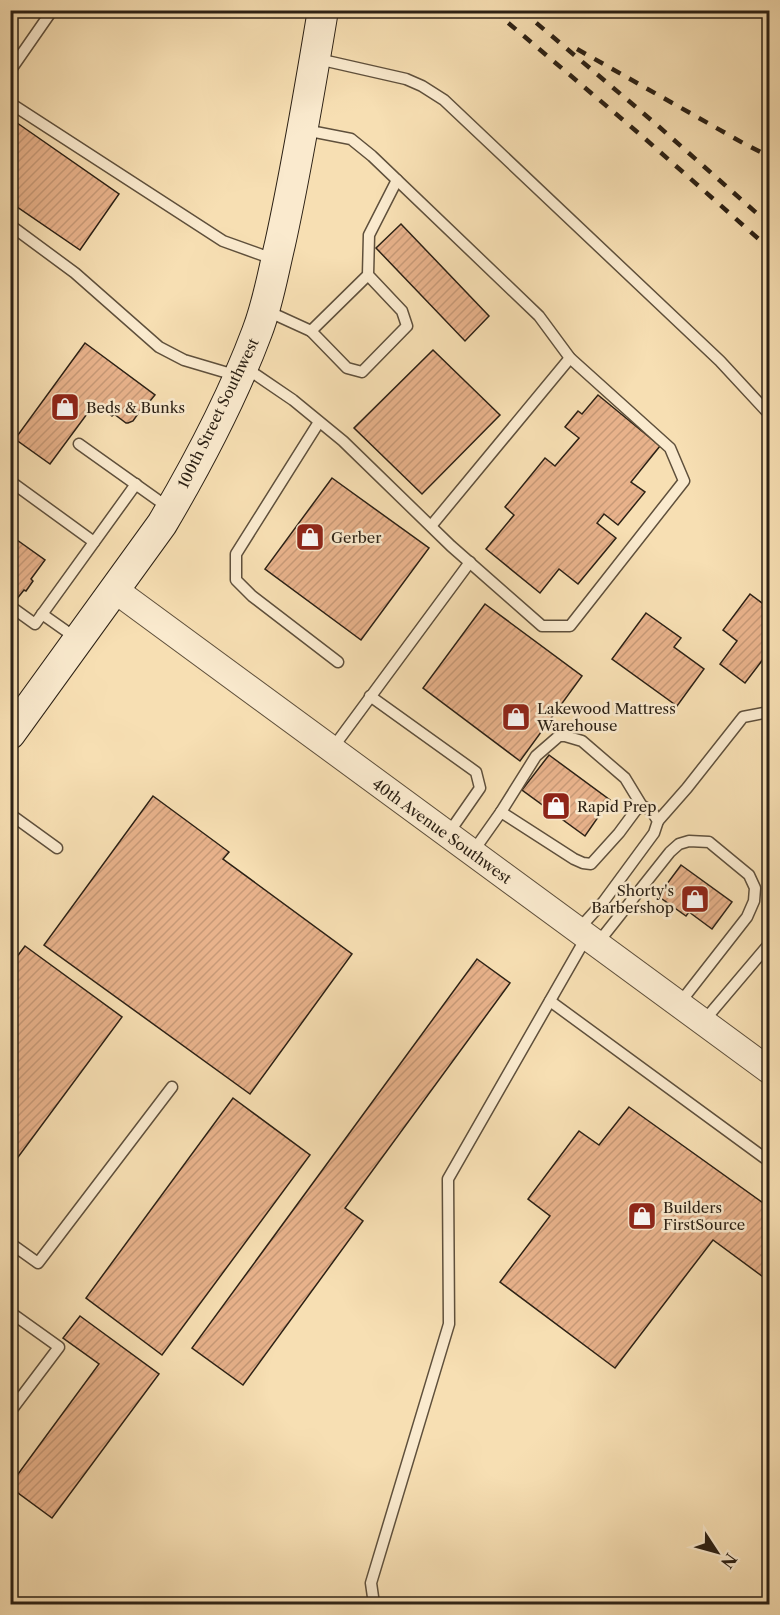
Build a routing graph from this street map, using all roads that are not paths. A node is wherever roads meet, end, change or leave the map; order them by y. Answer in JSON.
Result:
{"nodes":[{"id":1,"x":323,"y":10,"type":"edge"},
{"id":2,"x":51,"y":12,"type":"edge"},
{"id":3,"x":315,"y":58,"type":"junction"},
{"id":4,"x":10,"y":71,"type":"edge"},
{"id":5,"x":10,"y":103,"type":"edge"},
{"id":6,"x":302,"y":130,"type":"junction"},
{"id":7,"x":397,"y":180,"type":"junction"},
{"id":8,"x":10,"y":225,"type":"edge"},
{"id":9,"x":276,"y":260,"type":"junction"},
{"id":10,"x":368,"y":274,"type":"junction"},
{"id":11,"x":263,"y":310,"type":"junction"},
{"id":12,"x":311,"y":331,"type":"junction"},
{"id":13,"x":570,"y":358,"type":"junction"},
{"id":14,"x":240,"y":371,"type":"junction"},
{"id":15,"x":770,"y":415,"type":"edge"},
{"id":16,"x":319,"y":422,"type":"junction"},
{"id":17,"x":79,"y":444,"type":"dead end"},
{"id":18,"x":10,"y":481,"type":"edge"},
{"id":19,"x":136,"y":484,"type":"junction"},
{"id":20,"x":170,"y":509,"type":"junction"},
{"id":21,"x":431,"y":526,"type":"junction"},
{"id":22,"x":94,"y":542,"type":"junction"},
{"id":23,"x":470,"y":562,"type":"junction"},
{"id":24,"x":115,"y":590,"type":"junction"},
{"id":25,"x":10,"y":606,"type":"edge"},
{"id":26,"x":42,"y":614,"type":"junction"},
{"id":27,"x":79,"y":640,"type":"junction"},
{"id":28,"x":338,"y":662,"type":"dead end"},
{"id":29,"x":370,"y":696,"type":"junction"},
{"id":30,"x":770,"y":717,"type":"edge"},
{"id":31,"x":10,"y":734,"type":"edge"},
{"id":32,"x":332,"y":749,"type":"junction"},
{"id":33,"x":642,"y":807,"type":"junction"},
{"id":34,"x":501,"y":812,"type":"junction"},
{"id":35,"x":10,"y":814,"type":"edge"},
{"id":36,"x":658,"y":821,"type":"junction"},
{"id":37,"x":448,"y":834,"type":"junction"},
{"id":38,"x":57,"y":848,"type":"dead end"},
{"id":39,"x":472,"y":853,"type":"junction"},
{"id":40,"x":587,"y":937,"type":"junction"},
{"id":41,"x":770,"y":943,"type":"edge"},
{"id":42,"x":550,"y":1001,"type":"junction"},
{"id":43,"x":679,"y":1004,"type":"junction"},
{"id":44,"x":703,"y":1022,"type":"junction"},
{"id":45,"x":768,"y":1066,"type":"edge"},
{"id":46,"x":172,"y":1087,"type":"dead end"},
{"id":47,"x":770,"y":1162,"type":"edge"},
{"id":48,"x":10,"y":1243,"type":"edge"},
{"id":49,"x":10,"y":1312,"type":"edge"},
{"id":50,"x":10,"y":1412,"type":"edge"},
{"id":51,"x":374,"y":1605,"type":"edge"}],
"edges":[{"from":1,"to":3,"type":"main road","name":"100th Street Southwest"},
{"from":2,"to":4,"type":"lane"},
{"from":3,"to":6,"type":"main road","name":"100th Street Southwest"},
{"from":3,"to":15,"type":"lane"},
{"from":5,"to":9,"type":"lane"},
{"from":6,"to":7,"type":"lane"},
{"from":6,"to":9,"type":"main road","name":"100th Street Southwest"},
{"from":7,"to":10,"type":"lane"},
{"from":7,"to":13,"type":"lane"},
{"from":8,"to":14,"type":"lane"},
{"from":9,"to":11,"type":"main road","name":"100th Street Southwest"},
{"from":10,"to":12,"type":"lane"},
{"from":10,"to":12,"type":"lane"},
{"from":11,"to":12,"type":"lane"},
{"from":11,"to":14,"type":"main road","name":"100th Street Southwest"},
{"from":13,"to":21,"type":"lane"},
{"from":13,"to":23,"type":"lane"},
{"from":14,"to":16,"type":"lane"},
{"from":14,"to":20,"type":"main road","name":"100th Street Southwest"},
{"from":16,"to":21,"type":"lane"},
{"from":16,"to":28,"type":"lane"},
{"from":17,"to":19,"type":"lane"},
{"from":18,"to":22,"type":"lane"},
{"from":19,"to":20,"type":"lane"},
{"from":19,"to":22,"type":"lane"},
{"from":20,"to":24,"type":"main road","name":"100th Street Southwest"},
{"from":21,"to":23,"type":"lane"},
{"from":22,"to":26,"type":"lane"},
{"from":23,"to":29,"type":"lane"},
{"from":24,"to":27,"type":"main road","name":"100th Street Southwest"},
{"from":24,"to":32,"type":"street","name":"40th Avenue Southwest"},
{"from":25,"to":26,"type":"lane"},
{"from":26,"to":27,"type":"lane"},
{"from":27,"to":31,"type":"main road","name":"100th Street Southwest"},
{"from":29,"to":32,"type":"lane"},
{"from":29,"to":37,"type":"lane"},
{"from":30,"to":36,"type":"lane"},
{"from":32,"to":37,"type":"street","name":"40th Avenue Southwest"},
{"from":33,"to":34,"type":"lane"},
{"from":33,"to":34,"type":"lane"},
{"from":33,"to":36,"type":"lane"},
{"from":34,"to":39,"type":"lane"},
{"from":35,"to":38,"type":"lane"},
{"from":36,"to":40,"type":"lane"},
{"from":37,"to":39,"type":"street","name":"40th Avenue Southwest"},
{"from":39,"to":40,"type":"street","name":"40th Avenue Southwest"},
{"from":40,"to":42,"type":"lane"},
{"from":40,"to":43,"type":"street","name":"40th Avenue Southwest"},
{"from":40,"to":43,"type":"lane"},
{"from":41,"to":44,"type":"lane"},
{"from":42,"to":47,"type":"lane"},
{"from":42,"to":51,"type":"lane"},
{"from":43,"to":44,"type":"street","name":"40th Avenue Southwest"},
{"from":44,"to":45,"type":"street","name":"40th Avenue Southwest"},
{"from":46,"to":48,"type":"lane"},
{"from":49,"to":50,"type":"lane"}]}
